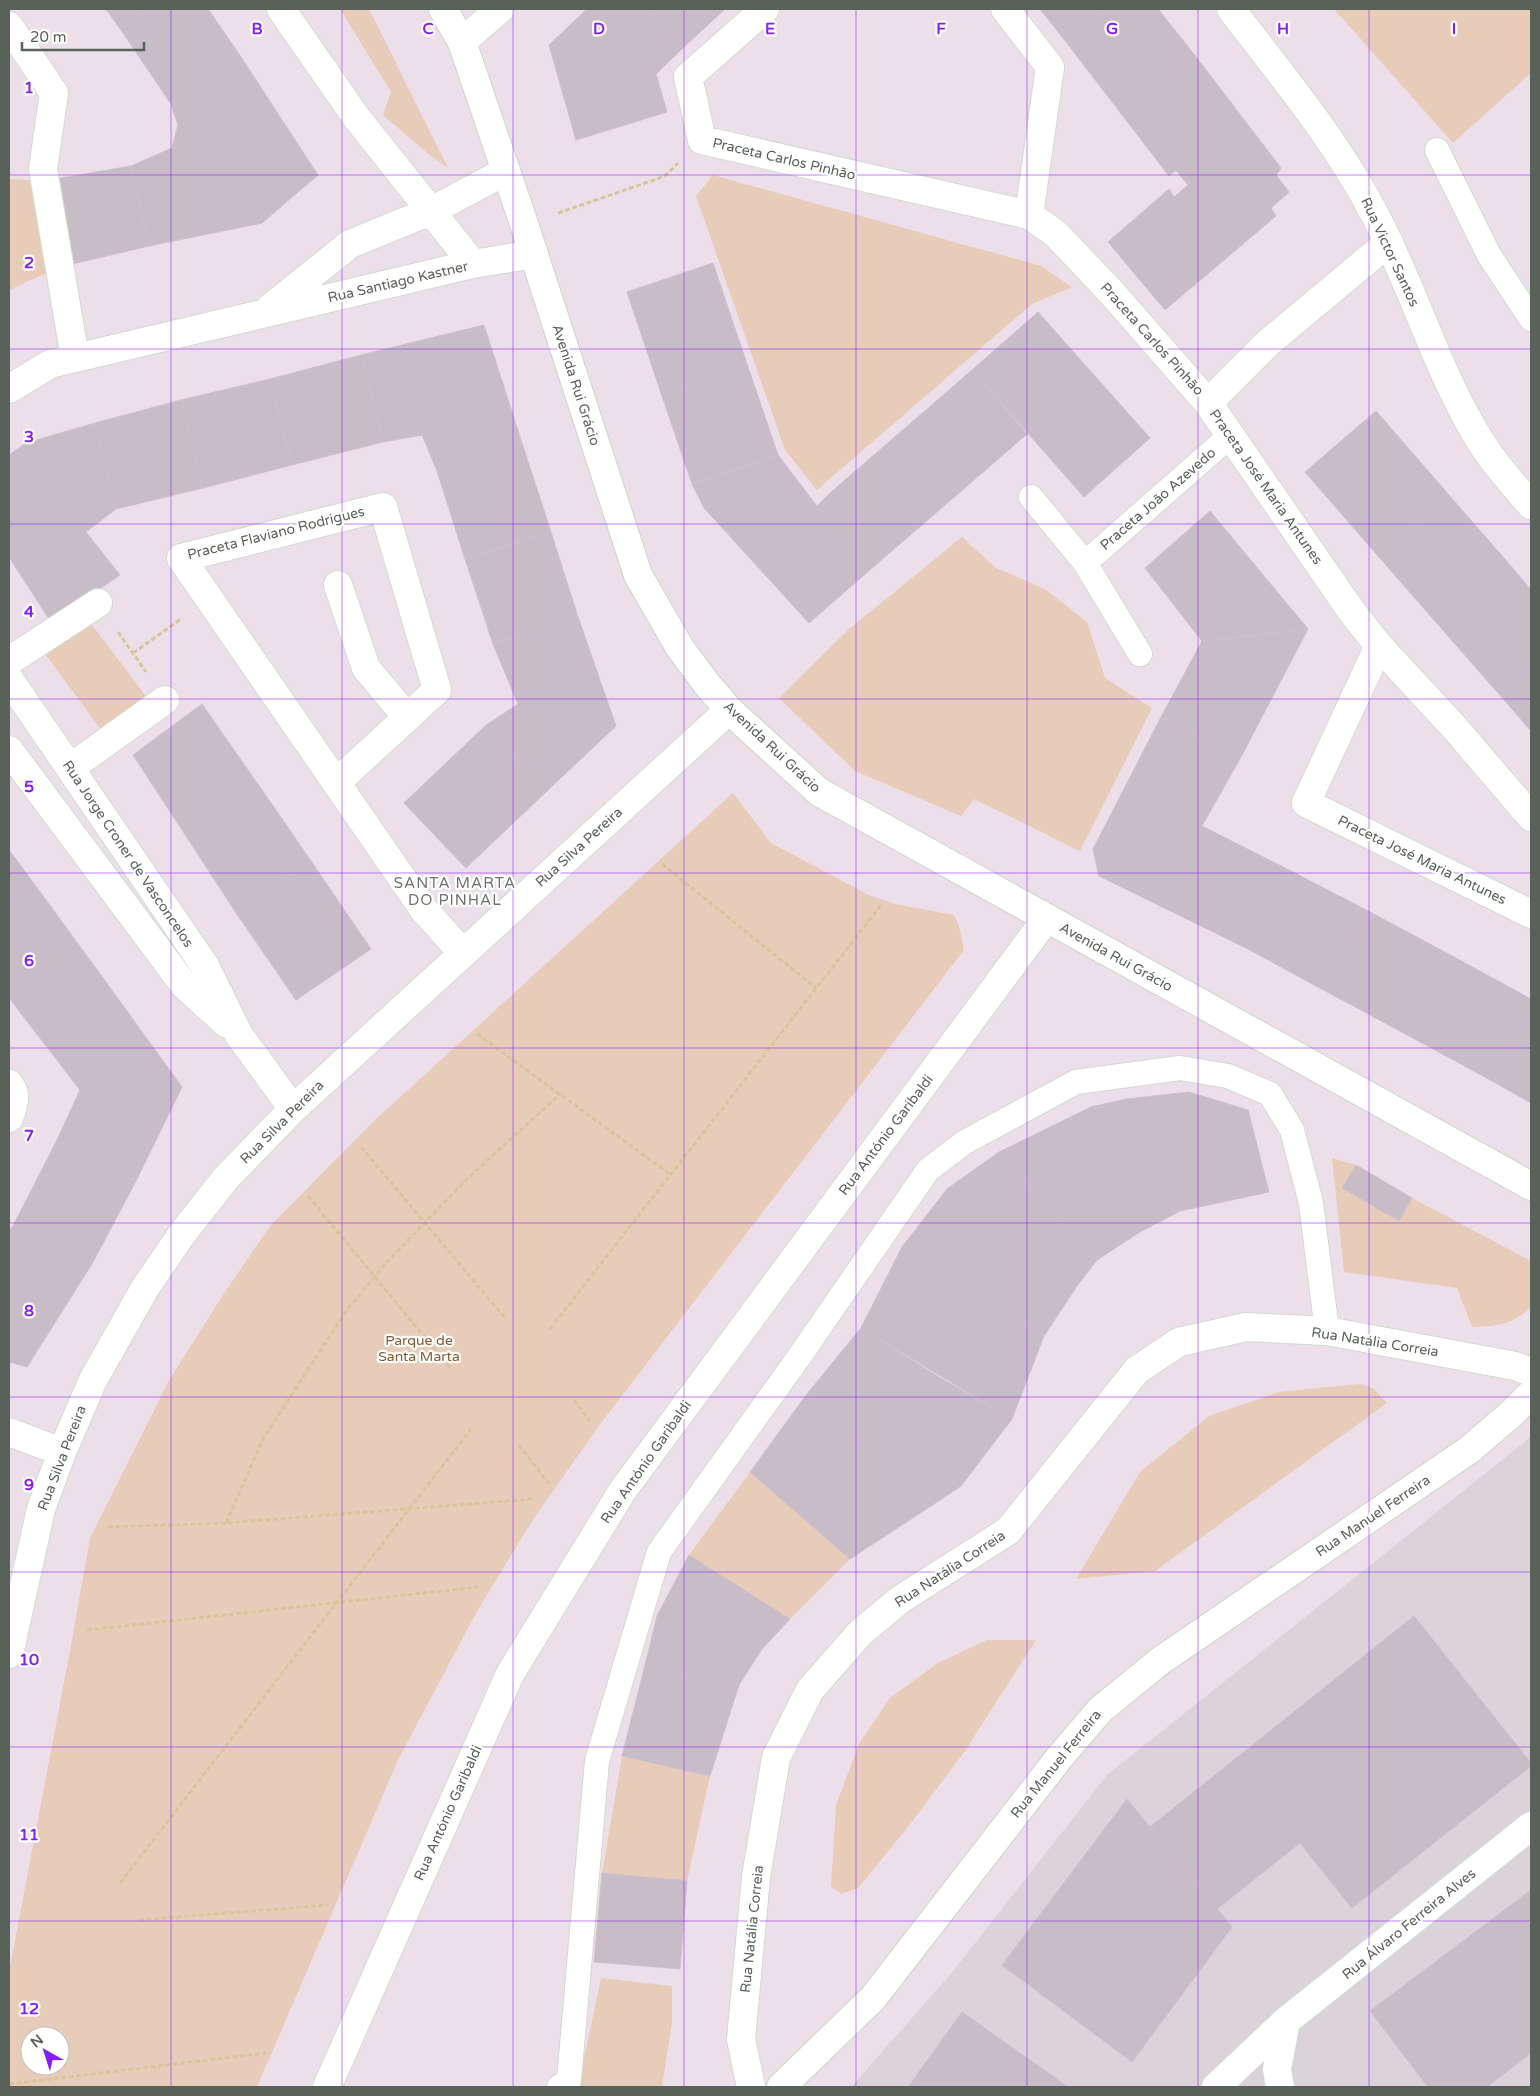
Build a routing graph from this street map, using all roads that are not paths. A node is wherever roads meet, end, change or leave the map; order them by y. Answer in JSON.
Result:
{"nodes":[{"id":1,"x":280,"y":9,"type":"edge"},
{"id":2,"x":444,"y":9,"type":"edge"},
{"id":3,"x":500,"y":9,"type":"edge"},
{"id":4,"x":765,"y":9,"type":"edge"},
{"id":5,"x":1005,"y":9,"type":"edge"},
{"id":6,"x":1230,"y":9,"type":"edge"},
{"id":7,"x":9,"y":26,"type":"edge"},
{"id":8,"x":462,"y":42,"type":"junction"},
{"id":9,"x":1437,"y":150,"type":"dead end"},
{"id":10,"x":506,"y":171,"type":"junction"},
{"id":11,"x":431,"y":211,"type":"junction"},
{"id":12,"x":1028,"y":215,"type":"junction"},
{"id":13,"x":1389,"y":242,"type":"junction"},
{"id":14,"x":534,"y":254,"type":"junction"},
{"id":15,"x":473,"y":264,"type":"junction"},
{"id":16,"x":262,"y":314,"type":"junction"},
{"id":17,"x":1531,"y":319,"type":"edge"},
{"id":18,"x":75,"y":358,"type":"junction"},
{"id":19,"x":9,"y":389,"type":"edge"},
{"id":20,"x":1208,"y":403,"type":"junction"},
{"id":21,"x":1230,"y":435,"type":"junction"},
{"id":22,"x":1031,"y":497,"type":"dead end"},
{"id":23,"x":1531,"y":506,"type":"edge"},
{"id":24,"x":1085,"y":563,"type":"junction"},
{"id":25,"x":338,"y":585,"type":"dead end"},
{"id":26,"x":98,"y":603,"type":"dead end"},
{"id":27,"x":1380,"y":646,"type":"junction"},
{"id":28,"x":1140,"y":654,"type":"dead end"},
{"id":29,"x":9,"y":661,"type":"edge"},
{"id":30,"x":9,"y":680,"type":"edge"},
{"id":31,"x":165,"y":700,"type":"dead end"},
{"id":32,"x":729,"y":710,"type":"junction"},
{"id":33,"x":407,"y":717,"type":"junction"},
{"id":34,"x":9,"y":750,"type":"edge"},
{"id":35,"x":70,"y":768,"type":"junction"},
{"id":36,"x":337,"y":782,"type":"junction"},
{"id":37,"x":1531,"y":817,"type":"edge"},
{"id":38,"x":1531,"y":914,"type":"edge"},
{"id":39,"x":1046,"y":919,"type":"junction"},
{"id":40,"x":463,"y":953,"type":"junction"},
{"id":41,"x":239,"y":1035,"type":"junction"},
{"id":42,"x":9,"y":1084,"type":"edge"},
{"id":43,"x":292,"y":1109,"type":"junction"},
{"id":44,"x":9,"y":1118,"type":"edge"},
{"id":45,"x":1531,"y":1186,"type":"edge"},
{"id":46,"x":1327,"y":1332,"type":"junction"},
{"id":47,"x":1531,"y":1372,"type":"edge"},
{"id":48,"x":1531,"y":1394,"type":"edge"},
{"id":49,"x":9,"y":1432,"type":"edge"},
{"id":50,"x":62,"y":1452,"type":"junction"},
{"id":51,"x":9,"y":1654,"type":"edge"},
{"id":52,"x":1531,"y":1826,"type":"edge"},
{"id":53,"x":1286,"y":2021,"type":"junction"},
{"id":54,"x":327,"y":2087,"type":"edge"},
{"id":55,"x":559,"y":2087,"type":"edge"},
{"id":56,"x":750,"y":2087,"type":"edge"},
{"id":57,"x":781,"y":2087,"type":"edge"},
{"id":58,"x":1216,"y":2087,"type":"edge"},
{"id":59,"x":1280,"y":2087,"type":"edge"}],
"edges":[{"from":1,"to":11,"type":"street"},
{"from":2,"to":8,"type":"street","name":"Avenida Rui Grácio"},
{"from":3,"to":8,"type":"street"},
{"from":4,"to":12,"type":"street","name":"Praceta Carlos Pinhão"},
{"from":5,"to":12,"type":"street"},
{"from":6,"to":13,"type":"street","name":"Rua Victor Santos"},
{"from":7,"to":18,"type":"street"},
{"from":8,"to":10,"type":"street","name":"Avenida Rui Grácio"},
{"from":9,"to":17,"type":"lane"},
{"from":10,"to":11,"type":"street","name":"Rua Santiago Kastner"},
{"from":10,"to":14,"type":"street","name":"Avenida Rui Grácio"},
{"from":11,"to":15,"type":"street"},
{"from":11,"to":16,"type":"street","name":"Rua Santiago Kastner"},
{"from":12,"to":20,"type":"street","name":"Praceta Carlos Pinhão"},
{"from":13,"to":20,"type":"street","name":"Praceta José Maria Antunes"},
{"from":13,"to":23,"type":"street","name":"Rua Victor Santos"},
{"from":14,"to":15,"type":"street","name":"Rua Santiago Kastner"},
{"from":14,"to":32,"type":"street","name":"Avenida Rui Grácio"},
{"from":15,"to":16,"type":"street","name":"Rua Santiago Kastner"},
{"from":16,"to":18,"type":"street","name":"Rua Santiago Kastner"},
{"from":18,"to":19,"type":"street","name":"Rua Santiago Kastner"},
{"from":20,"to":21,"type":"street","name":"Praceta José Maria Antunes"},
{"from":21,"to":24,"type":"lane","name":"Praceta João Azevedo"},
{"from":21,"to":27,"type":"street","name":"Praceta José Maria Antunes"},
{"from":22,"to":24,"type":"lane"},
{"from":24,"to":28,"type":"lane"},
{"from":25,"to":33,"type":"street"},
{"from":26,"to":29,"type":"street"},
{"from":27,"to":37,"type":"street","name":"Praceta José Maria Antunes"},
{"from":27,"to":38,"type":"street","name":"Praceta José Maria Antunes"},
{"from":30,"to":35,"type":"street","name":"Rua Jorge Croner de Vasconcelos"},
{"from":31,"to":35,"type":"street"},
{"from":32,"to":39,"type":"street","name":"Avenida Rui Grácio"},
{"from":32,"to":40,"type":"street","name":"Rua Silva Pereira"},
{"from":33,"to":36,"type":"street","name":"Praceta Flaviano Rodrigues"},
{"from":33,"to":36,"type":"street","name":"Praceta Flaviano Rodrigues"},
{"from":34,"to":41,"type":"street","name":"Rua Jorge Croner de Vasconcelos"},
{"from":35,"to":41,"type":"street","name":"Rua Jorge Croner de Vasconcelos"},
{"from":36,"to":40,"type":"street","name":"Praceta Flaviano Rodrigues"},
{"from":39,"to":45,"type":"street","name":"Avenida Rui Grácio"},
{"from":39,"to":54,"type":"street","name":"Rua António Garibaldi"},
{"from":40,"to":43,"type":"street","name":"Rua Silva Pereira"},
{"from":41,"to":43,"type":"street","name":"Rua Jorge Croner de Vasconcelos"},
{"from":42,"to":44,"type":"street"},
{"from":43,"to":50,"type":"street","name":"Rua Silva Pereira"},
{"from":46,"to":47,"type":"street","name":"Rua Natália Correia"},
{"from":46,"to":55,"type":"lane"},
{"from":46,"to":56,"type":"street","name":"Rua Natália Correia"},
{"from":48,"to":57,"type":"street","name":"Rua Manuel Ferreira"},
{"from":49,"to":50,"type":"street"},
{"from":50,"to":51,"type":"street","name":"Rua Silva Pereira"},
{"from":52,"to":53,"type":"street","name":"Rua Álvaro Ferreira Alves"},
{"from":53,"to":58,"type":"street","name":"Rua Álvaro Ferreira Alves"},
{"from":53,"to":59,"type":"street"}]}
